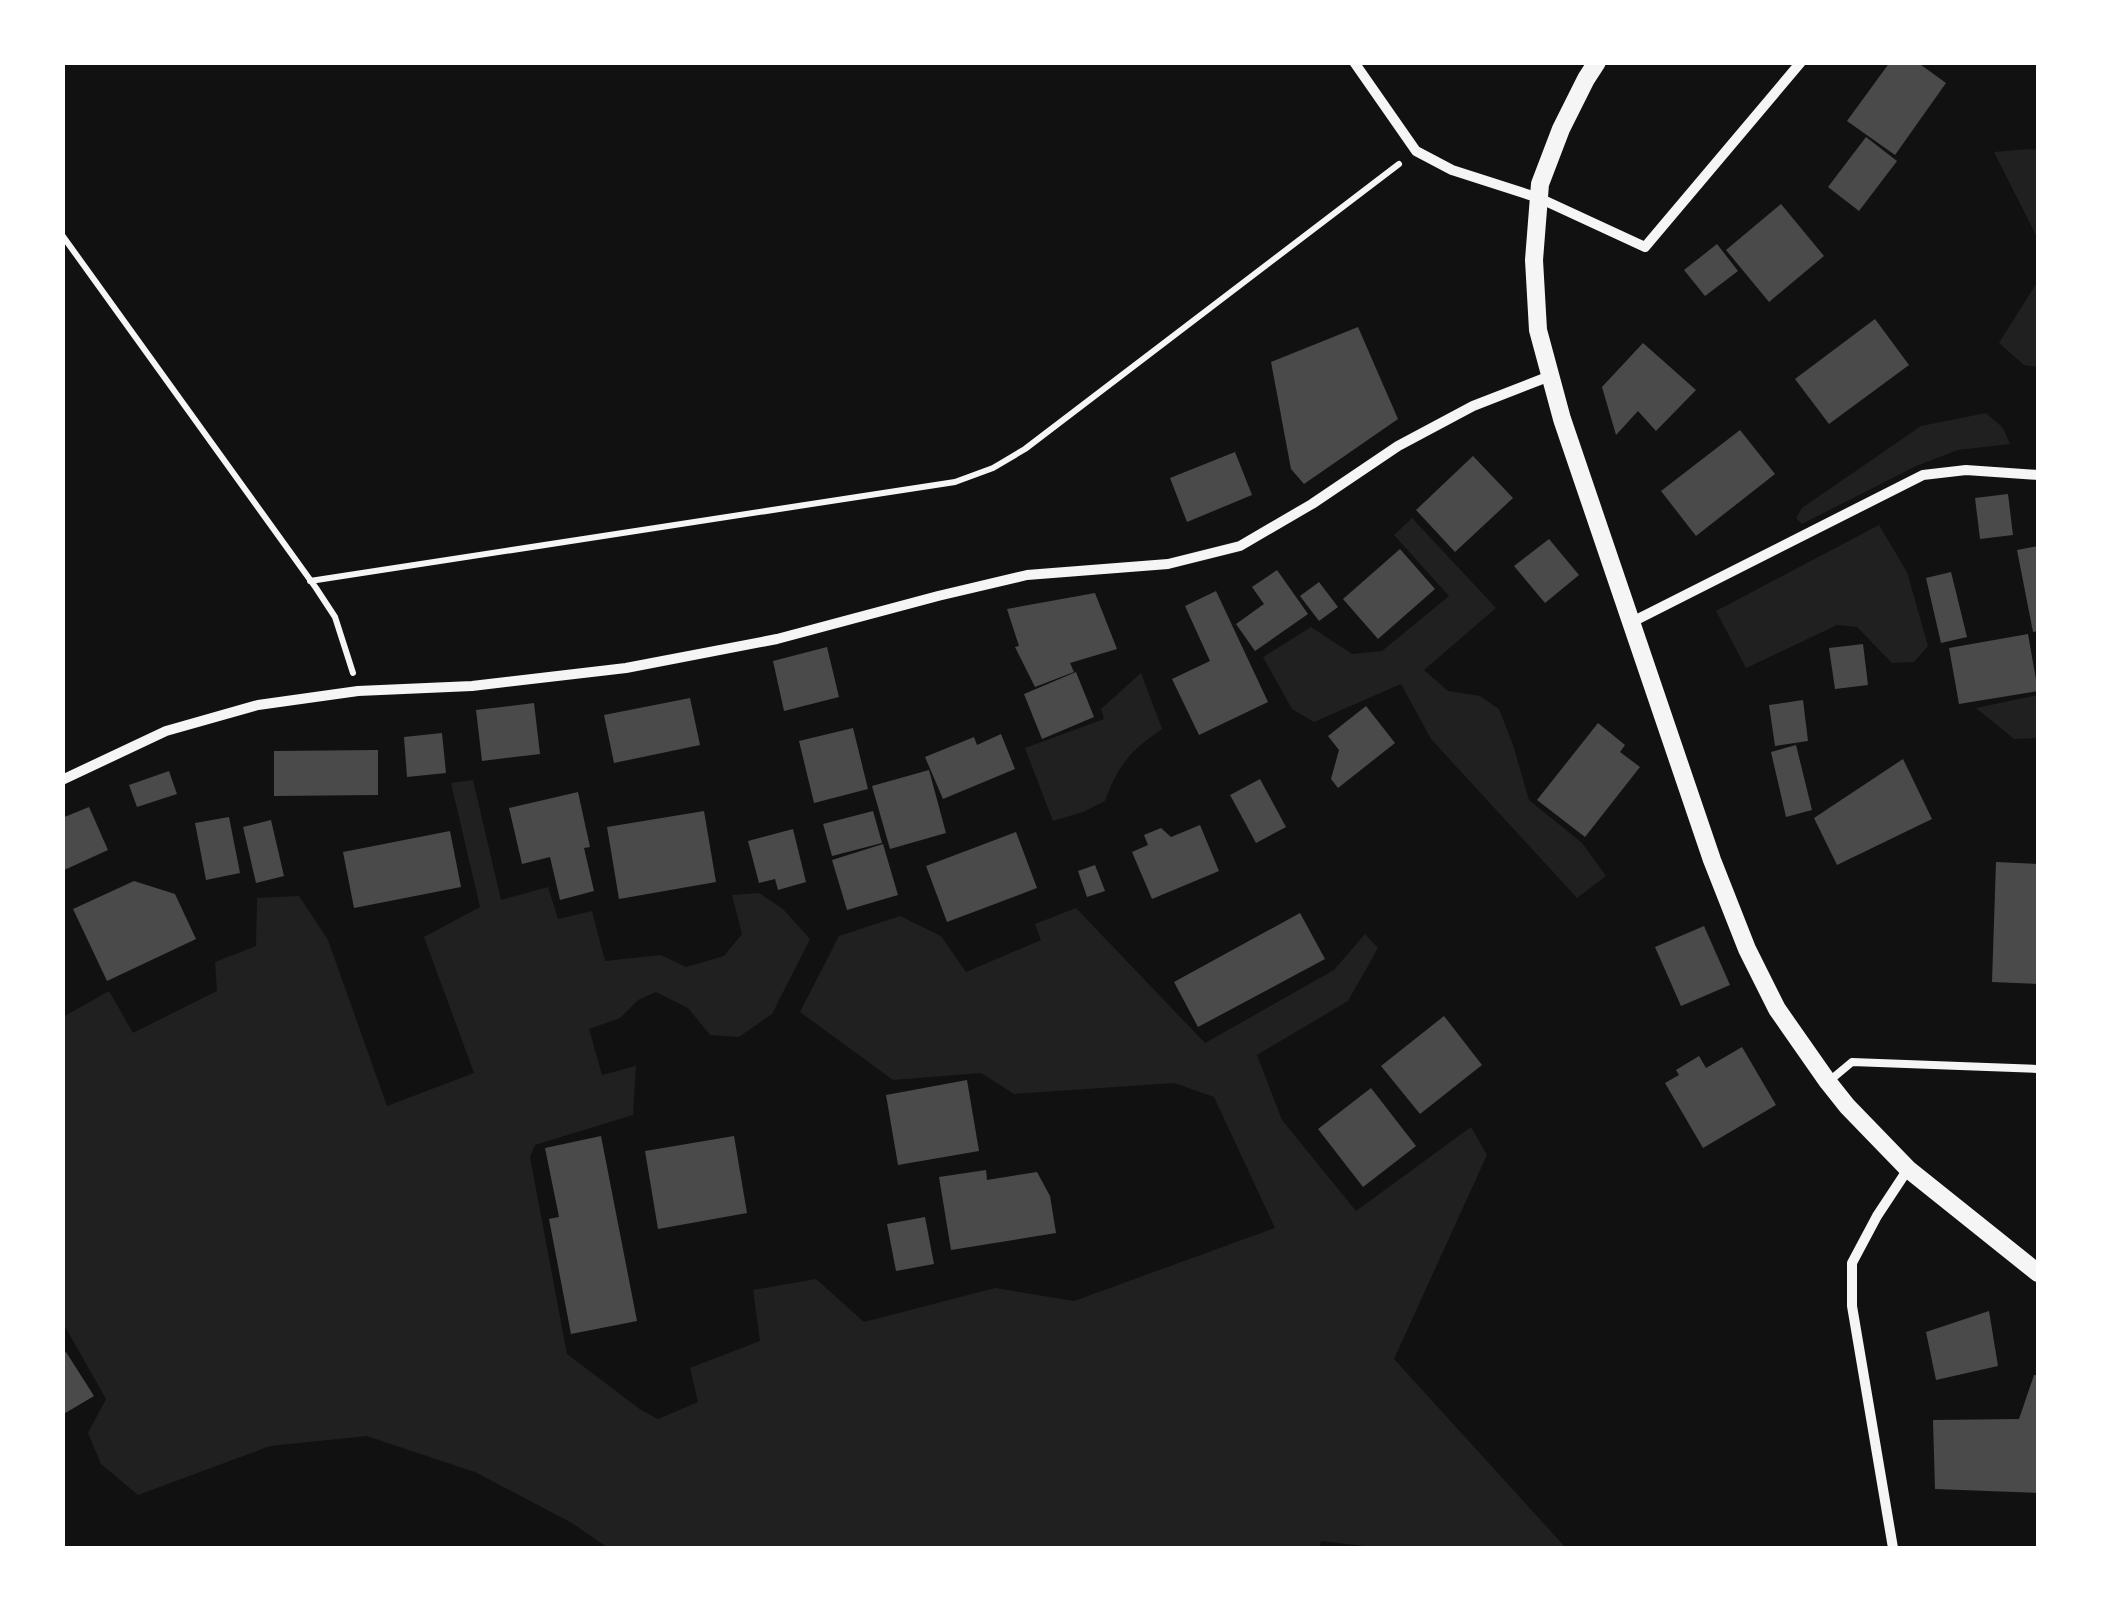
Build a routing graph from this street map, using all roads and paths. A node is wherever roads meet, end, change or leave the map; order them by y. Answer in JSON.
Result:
{"nodes":[{"id":1,"x":1354,"y":62,"type":"edge"},
{"id":2,"x":1597,"y":62,"type":"edge"},
{"id":3,"x":1801,"y":62,"type":"edge"},
{"id":4,"x":1416,"y":151,"type":"junction"},
{"id":5,"x":1538,"y":198,"type":"junction"},
{"id":6,"x":62,"y":235,"type":"edge"},
{"id":7,"x":1550,"y":376,"type":"junction"},
{"id":8,"x":2038,"y":475,"type":"edge"},
{"id":9,"x":310,"y":580,"type":"junction"},
{"id":10,"x":1632,"y":622,"type":"junction"},
{"id":11,"x":358,"y":691,"type":"junction"},
{"id":12,"x":62,"y":780,"type":"edge"},
{"id":13,"x":2038,"y":1069,"type":"edge"},
{"id":14,"x":1828,"y":1082,"type":"junction"},
{"id":15,"x":1908,"y":1170,"type":"junction"},
{"id":16,"x":2038,"y":1272,"type":"edge"},
{"id":17,"x":1893,"y":1548,"type":"edge"}],
"edges":[{"from":1,"to":4,"type":"street"},
{"from":2,"to":5,"type":"street"},
{"from":3,"to":5,"type":"street"},
{"from":4,"to":5,"type":"street"},
{"from":4,"to":9,"type":"path"},
{"from":5,"to":7,"type":"street"},
{"from":6,"to":9,"type":"path"},
{"from":7,"to":10,"type":"street"},
{"from":7,"to":11,"type":"street"},
{"from":8,"to":10,"type":"street"},
{"from":9,"to":11,"type":"path"},
{"from":10,"to":14,"type":"street"},
{"from":11,"to":12,"type":"street"},
{"from":13,"to":14,"type":"lane"},
{"from":14,"to":15,"type":"street"},
{"from":15,"to":16,"type":"street"},
{"from":15,"to":17,"type":"street"}]}
